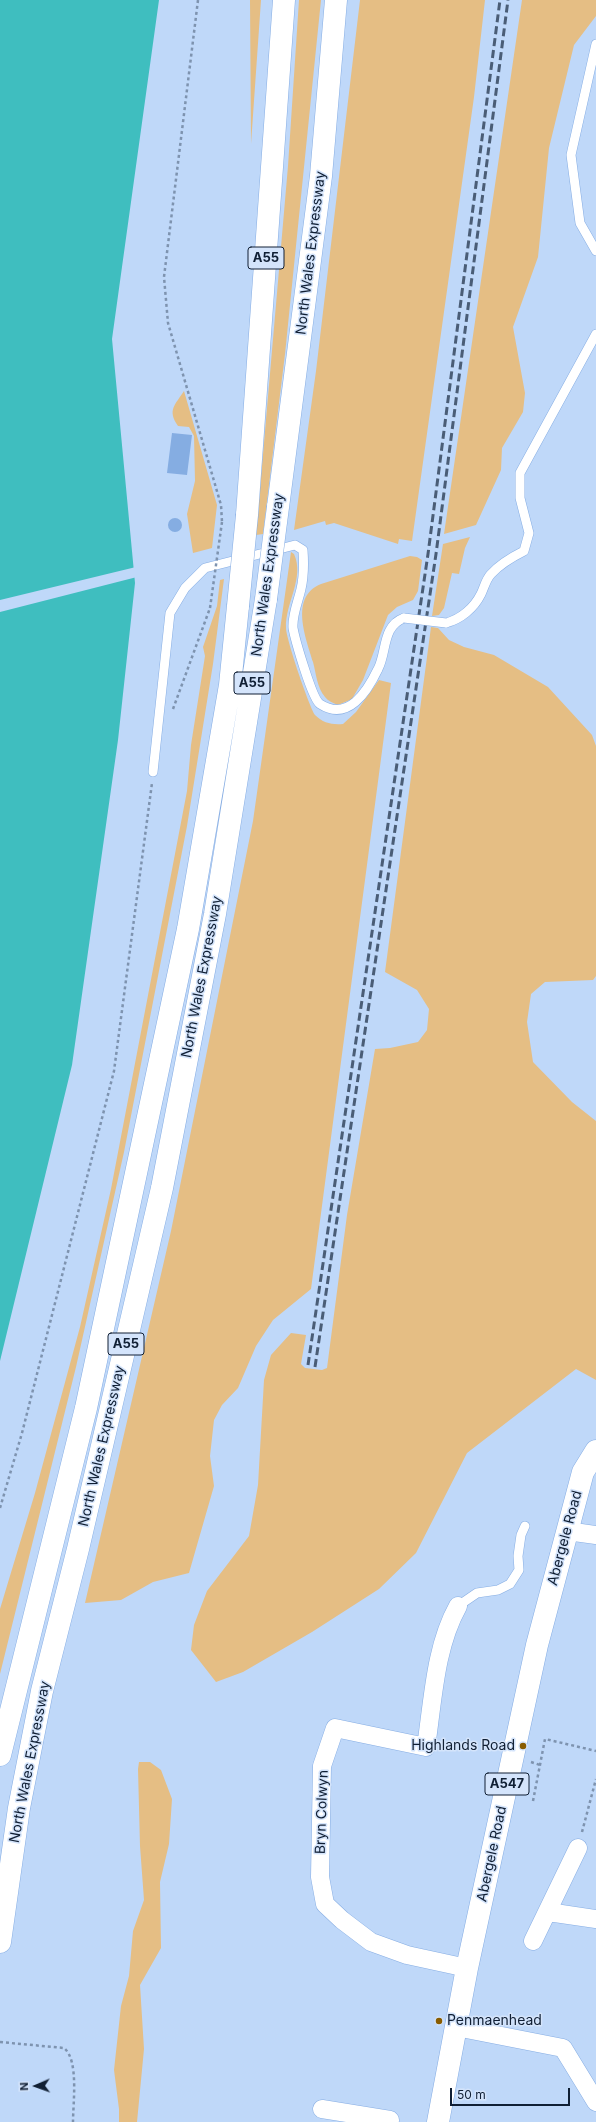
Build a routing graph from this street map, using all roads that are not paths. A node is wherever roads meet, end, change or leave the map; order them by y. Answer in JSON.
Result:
{"nodes":[{"id":1,"x":284,"y":0,"type":"edge"},
{"id":2,"x":336,"y":0,"type":"edge"},
{"id":3,"x":596,"y":44,"type":"edge"},
{"id":4,"x":596,"y":250,"type":"edge"},
{"id":5,"x":596,"y":334,"type":"edge"},
{"id":6,"x":153,"y":772,"type":"road end"},
{"id":7,"x":596,"y":1451,"type":"edge"},
{"id":8,"x":525,"y":1526,"type":"dead end"},
{"id":9,"x":567,"y":1532,"type":"junction"},
{"id":10,"x":596,"y":1535,"type":"edge"},
{"id":11,"x":458,"y":1606,"type":"joint"},
{"id":12,"x":0,"y":1755,"type":"edge"},
{"id":13,"x":578,"y":1848,"type":"road end"},
{"id":14,"x":548,"y":1912,"type":"junction"},
{"id":15,"x":596,"y":1920,"type":"edge"},
{"id":16,"x":533,"y":1941,"type":"dead end"},
{"id":17,"x":0,"y":1942,"type":"edge"},
{"id":18,"x":467,"y":1968,"type":"junction"},
{"id":19,"x":456,"y":2027,"type":"junction"},
{"id":20,"x":596,"y":2102,"type":"edge"},
{"id":21,"x":322,"y":2109,"type":"dead end"},
{"id":22,"x":348,"y":2118,"type":"edge"},
{"id":23,"x":390,"y":2120,"type":"dead end"},
{"id":24,"x":438,"y":2122,"type":"edge"}],
"edges":[{"from":1,"to":12,"type":"main road","name":"North Wales Expressway","number":"A55","bridge":true},
{"from":2,"to":17,"type":"main road","name":"North Wales Expressway","number":"A55","bridge":true},
{"from":3,"to":4,"type":"lane"},
{"from":5,"to":6,"type":"lane","bridge":true},
{"from":7,"to":9,"type":"main road","name":"Abergele Road","number":"A547"},
{"from":8,"to":11,"type":"lane"},
{"from":9,"to":10,"type":"street"},
{"from":9,"to":18,"type":"main road","name":"Abergele Road","number":"A547"},
{"from":11,"to":18,"type":"street","name":"Bryn Colwyn"},
{"from":13,"to":14,"type":"street"},
{"from":14,"to":15,"type":"street"},
{"from":14,"to":16,"type":"street"},
{"from":18,"to":19,"type":"main road","name":"Abergele Road","number":"A547"},
{"from":19,"to":20,"type":"street"},
{"from":19,"to":24,"type":"main road","name":"Abergele Road","number":"A547"},
{"from":21,"to":22,"type":"street"},
{"from":22,"to":23,"type":"street"}]}
